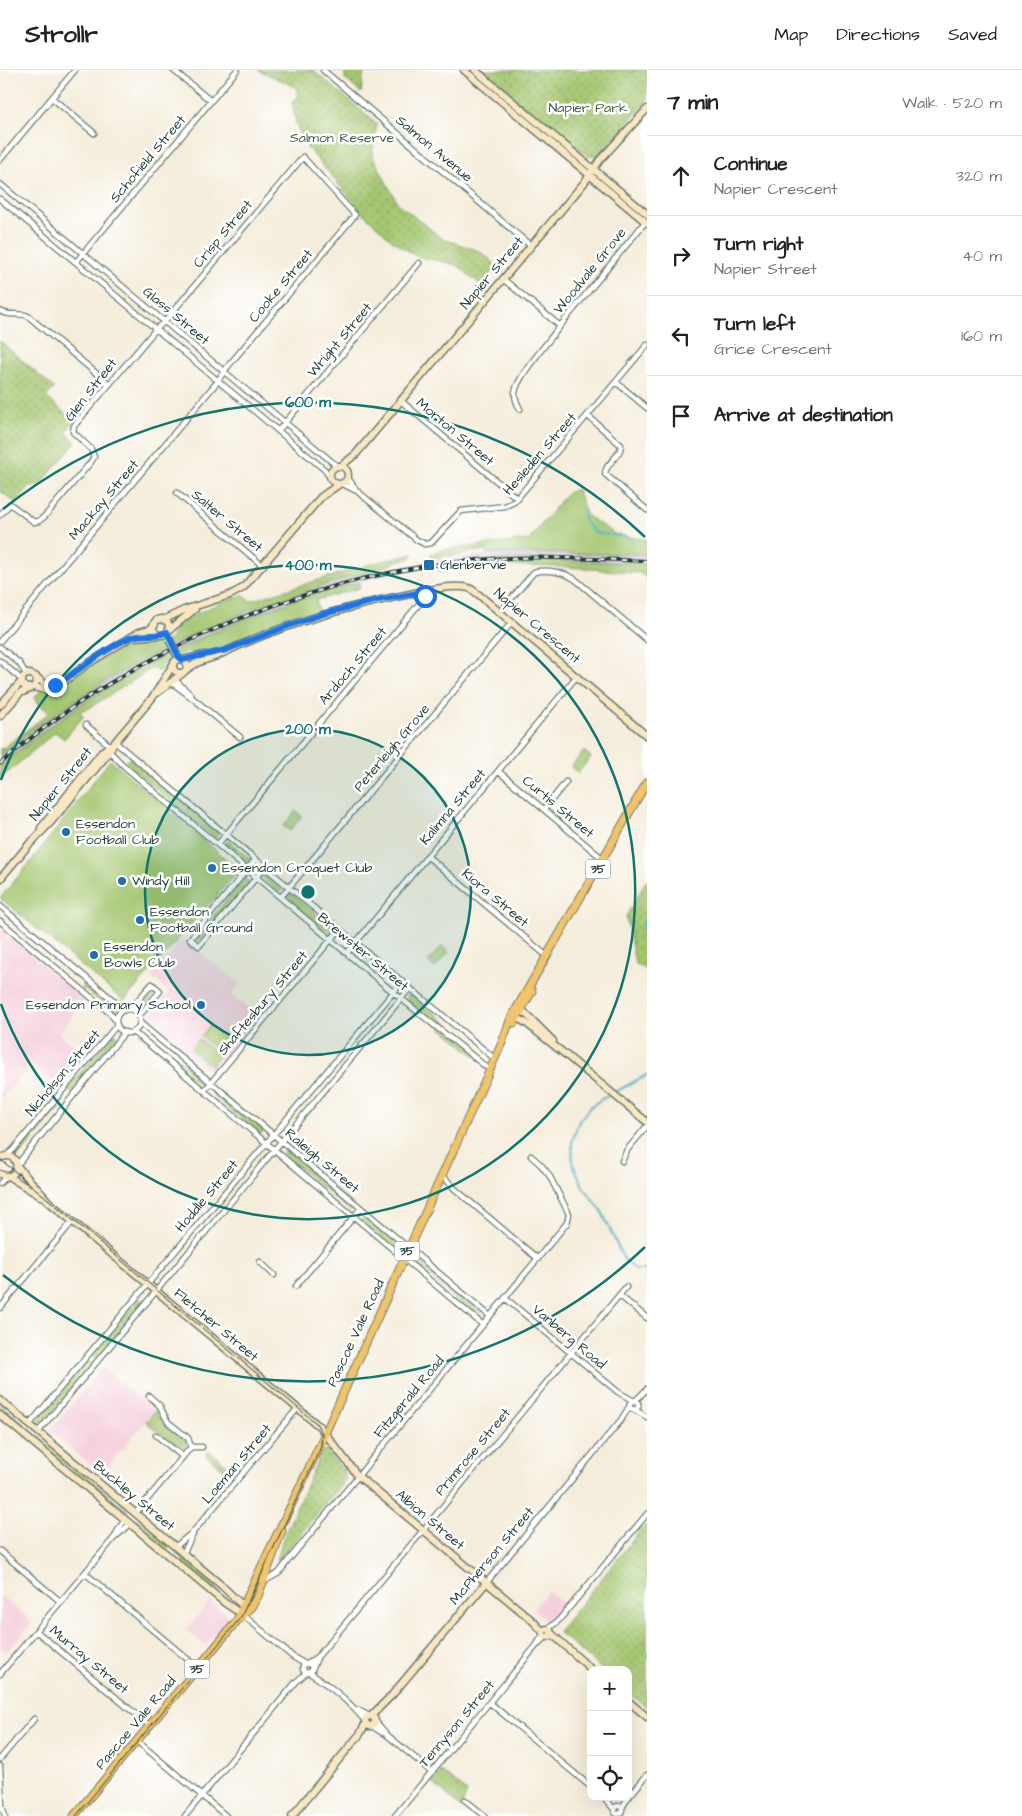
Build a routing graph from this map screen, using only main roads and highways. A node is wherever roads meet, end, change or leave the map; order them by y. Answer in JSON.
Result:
{"nodes":[{"id":1,"x":647,"y":782,"type":"edge"},
{"id":2,"x":284,"y":1521,"type":"junction"},
{"id":3,"x":242,"y":1612,"type":"junction"},
{"id":4,"x":74,"y":1816,"type":"edge"}],
"edges":[{"from":1,"to":2,"type":"main road","name":"Pascoe Vale Road","number":"35"},
{"from":2,"to":3,"type":"main road","name":"Pascoe Vale Road","number":"35"},
{"from":2,"to":3,"type":"main road","name":"Pascoe Vale Road","number":"35"},
{"from":3,"to":4,"type":"main road","name":"Pascoe Vale Road","number":"35"}]}
